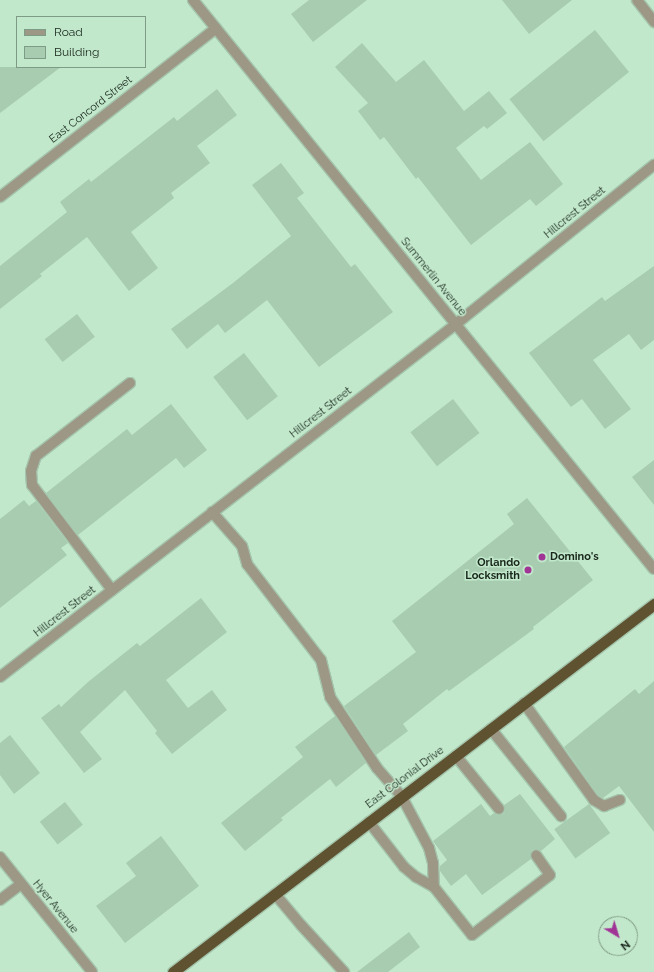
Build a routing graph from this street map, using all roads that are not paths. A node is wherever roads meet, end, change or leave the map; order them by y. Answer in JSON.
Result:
{"nodes":[{"id":1,"x":193,"y":0,"type":"edge"},
{"id":2,"x":637,"y":0,"type":"edge"},
{"id":3,"x":654,"y":22,"type":"edge"},
{"id":4,"x":216,"y":28,"type":"junction"},
{"id":5,"x":654,"y":165,"type":"edge"},
{"id":6,"x":0,"y":197,"type":"edge"},
{"id":7,"x":456,"y":324,"type":"junction"},
{"id":8,"x":130,"y":383,"type":"dead end"},
{"id":9,"x":212,"y":512,"type":"junction"},
{"id":10,"x":654,"y":569,"type":"edge"},
{"id":11,"x":112,"y":590,"type":"junction"},
{"id":12,"x":654,"y":604,"type":"edge"},
{"id":13,"x":0,"y":677,"type":"edge"},
{"id":14,"x":524,"y":704,"type":"junction"},
{"id":15,"x":490,"y":729,"type":"junction"},
{"id":16,"x":456,"y":756,"type":"junction"},
{"id":17,"x":402,"y":797,"type":"junction"},
{"id":18,"x":620,"y":800,"type":"dead end"},
{"id":19,"x":497,"y":806,"type":"dead end"},
{"id":20,"x":561,"y":816,"type":"dead end"},
{"id":21,"x":370,"y":822,"type":"junction"},
{"id":22,"x":536,"y":855,"type":"dead end"},
{"id":23,"x":0,"y":857,"type":"edge"},
{"id":24,"x":21,"y":884,"type":"junction"},
{"id":25,"x":434,"y":887,"type":"junction"},
{"id":26,"x":275,"y":894,"type":"junction"},
{"id":27,"x":0,"y":900,"type":"edge"},
{"id":28,"x":92,"y":972,"type":"edge"},
{"id":29,"x":172,"y":972,"type":"edge"},
{"id":30,"x":344,"y":972,"type":"edge"}],
"edges":[{"from":1,"to":4,"type":"street","name":"Summerlin Avenue"},
{"from":2,"to":3,"type":"street"},
{"from":4,"to":6,"type":"street","name":"East Concord Street"},
{"from":4,"to":7,"type":"street","name":"Summerlin Avenue"},
{"from":5,"to":7,"type":"street","name":"Hillcrest Street"},
{"from":7,"to":9,"type":"street","name":"Hillcrest Street"},
{"from":7,"to":10,"type":"street","name":"Summerlin Avenue"},
{"from":8,"to":11,"type":"street"},
{"from":9,"to":11,"type":"street","name":"Hillcrest Street"},
{"from":9,"to":17,"type":"street"},
{"from":11,"to":13,"type":"street","name":"Hillcrest Street"},
{"from":12,"to":14,"type":"highway","name":"East Colonial Drive"},
{"from":14,"to":15,"type":"highway","name":"East Colonial Drive"},
{"from":14,"to":18,"type":"street"},
{"from":15,"to":16,"type":"highway","name":"East Colonial Drive"},
{"from":15,"to":20,"type":"street"},
{"from":16,"to":17,"type":"highway","name":"East Colonial Drive"},
{"from":16,"to":19,"type":"street"},
{"from":17,"to":21,"type":"highway","name":"East Colonial Drive"},
{"from":17,"to":25,"type":"street"},
{"from":21,"to":25,"type":"street"},
{"from":21,"to":26,"type":"highway","name":"East Colonial Drive"},
{"from":22,"to":25,"type":"street"},
{"from":23,"to":24,"type":"street","name":"Hyer Avenue"},
{"from":24,"to":27,"type":"street"},
{"from":24,"to":28,"type":"street","name":"Hyer Avenue"},
{"from":26,"to":29,"type":"highway","name":"East Colonial Drive"},
{"from":26,"to":30,"type":"street"}]}
